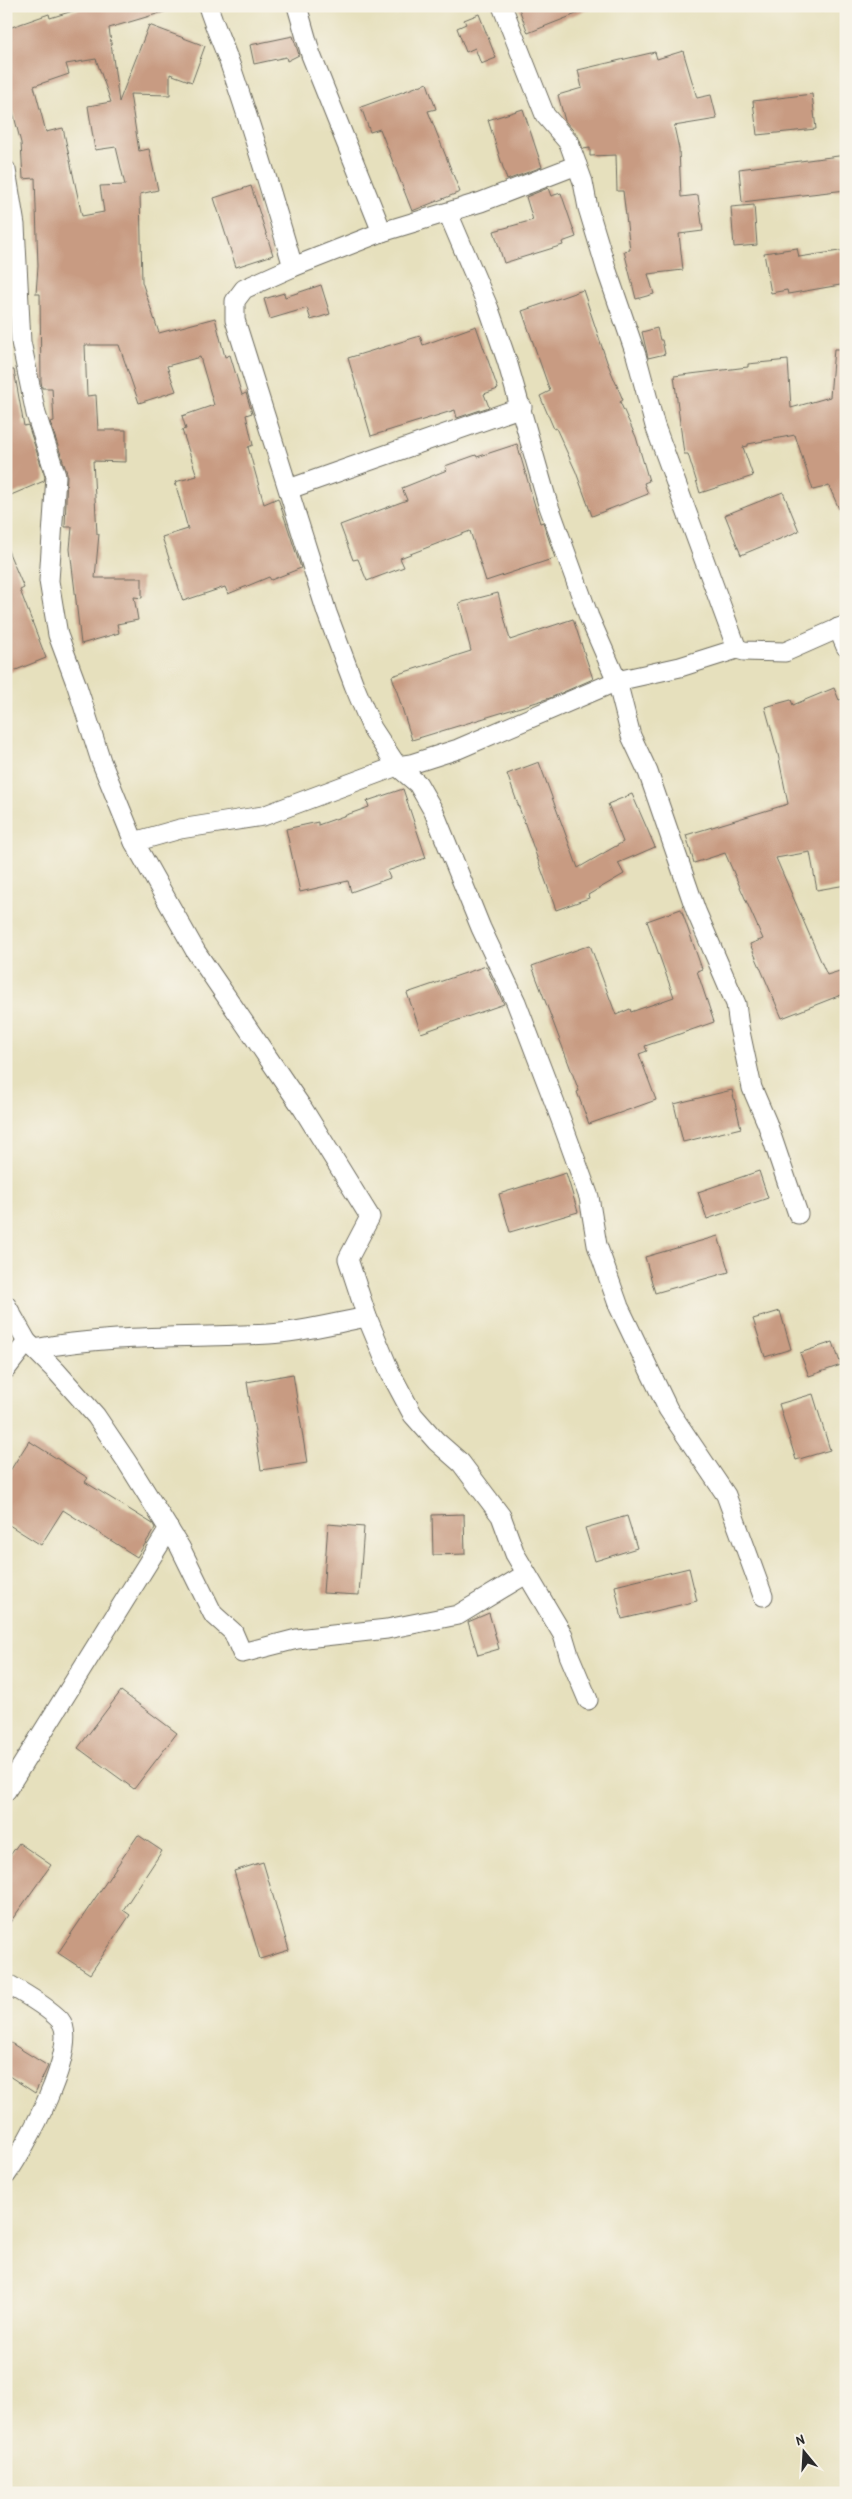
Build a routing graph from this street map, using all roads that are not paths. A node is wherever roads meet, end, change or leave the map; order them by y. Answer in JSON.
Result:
{"nodes":[{"id":1,"x":208,"y":6,"type":"edge"},
{"id":2,"x":297,"y":6,"type":"edge"},
{"id":3,"x":502,"y":6,"type":"edge"},
{"id":4,"x":577,"y":165,"type":"junction"},
{"id":5,"x":6,"y":170,"type":"edge"},
{"id":6,"x":448,"y":213,"type":"junction"},
{"id":7,"x":382,"y":232,"type":"junction"},
{"id":8,"x":293,"y":267,"type":"junction"},
{"id":9,"x":14,"y":342,"type":"edge"},
{"id":10,"x":522,"y":408,"type":"junction"},
{"id":11,"x":289,"y":489,"type":"junction"},
{"id":12,"x":842,"y":627,"type":"edge"},
{"id":13,"x":846,"y":647,"type":"edge"},
{"id":14,"x":737,"y":649,"type":"junction"},
{"id":15,"x":617,"y":681,"type":"junction"},
{"id":16,"x":397,"y":766,"type":"junction"},
{"id":17,"x":134,"y":842,"type":"junction"},
{"id":18,"x":798,"y":1214,"type":"dead end"},
{"id":19,"x":6,"y":1305,"type":"edge"},
{"id":20,"x":367,"y":1317,"type":"junction"},
{"id":21,"x":27,"y":1342,"type":"junction"},
{"id":22,"x":6,"y":1369,"type":"edge"},
{"id":23,"x":169,"y":1529,"type":"junction"},
{"id":24,"x":526,"y":1574,"type":"junction"},
{"id":25,"x":763,"y":1596,"type":"dead end"},
{"id":26,"x":588,"y":1700,"type":"dead end"},
{"id":27,"x":6,"y":1791,"type":"edge"},
{"id":28,"x":6,"y":1983,"type":"edge"},
{"id":29,"x":6,"y":2175,"type":"edge"}],
"edges":[{"from":1,"to":8,"type":"street"},
{"from":2,"to":7,"type":"street"},
{"from":3,"to":4,"type":"street"},
{"from":4,"to":6,"type":"street"},
{"from":4,"to":14,"type":"street"},
{"from":5,"to":9,"type":"street"},
{"from":6,"to":7,"type":"street"},
{"from":6,"to":10,"type":"street"},
{"from":7,"to":8,"type":"street"},
{"from":8,"to":11,"type":"street"},
{"from":9,"to":17,"type":"street"},
{"from":10,"to":11,"type":"street"},
{"from":10,"to":15,"type":"street"},
{"from":11,"to":16,"type":"street"},
{"from":12,"to":13,"type":"street"},
{"from":12,"to":14,"type":"street"},
{"from":14,"to":15,"type":"street"},
{"from":15,"to":16,"type":"street"},
{"from":15,"to":18,"type":"street"},
{"from":16,"to":17,"type":"street"},
{"from":16,"to":25,"type":"street"},
{"from":17,"to":20,"type":"street"},
{"from":19,"to":21,"type":"street"},
{"from":20,"to":21,"type":"street"},
{"from":20,"to":24,"type":"street"},
{"from":21,"to":22,"type":"street"},
{"from":21,"to":23,"type":"street"},
{"from":23,"to":24,"type":"street"},
{"from":23,"to":27,"type":"street"},
{"from":24,"to":26,"type":"street"},
{"from":28,"to":29,"type":"street"}]}
